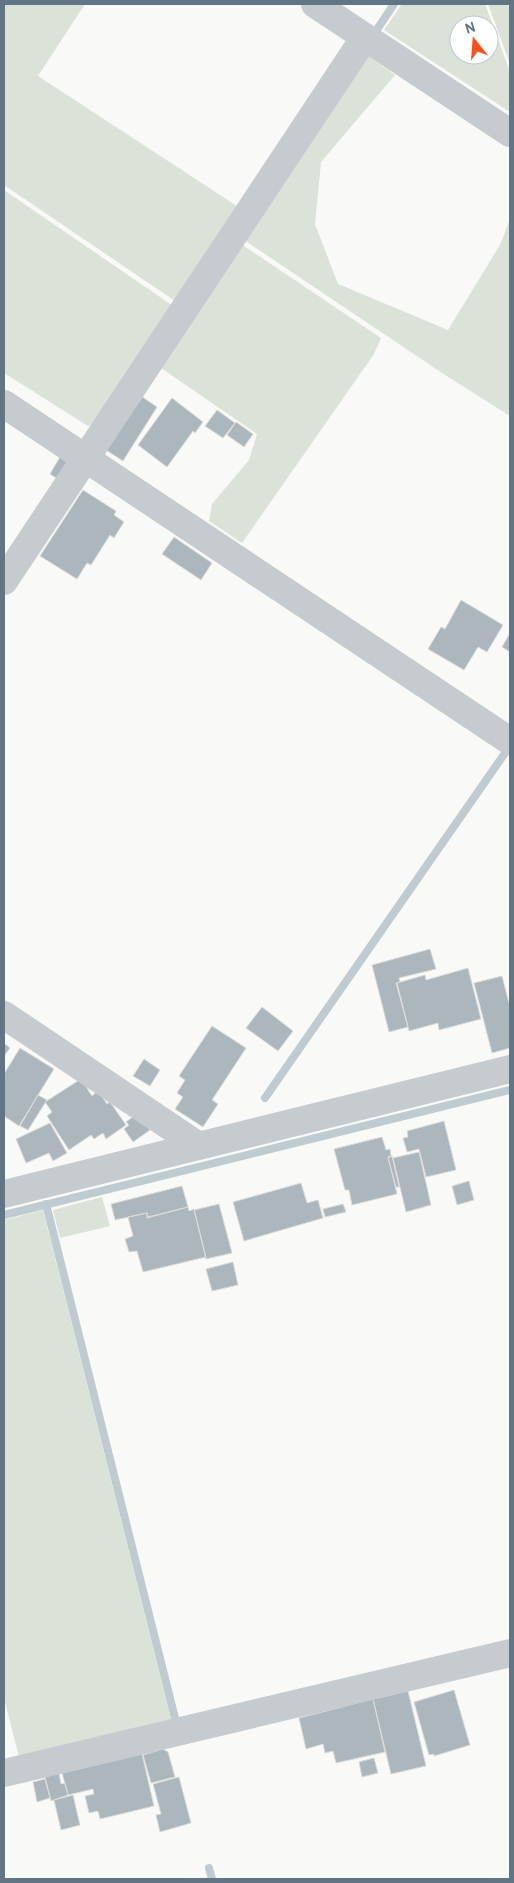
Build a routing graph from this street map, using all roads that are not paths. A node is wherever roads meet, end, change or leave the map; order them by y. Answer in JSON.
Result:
{"nodes":[{"id":1,"x":315,"y":4,"type":"edge"},
{"id":2,"x":365,"y":37,"type":"junction"},
{"id":3,"x":510,"y":133,"type":"edge"},
{"id":4,"x":4,"y":404,"type":"edge"},
{"id":5,"x":86,"y":458,"type":"junction"},
{"id":6,"x":4,"y":581,"type":"edge"},
{"id":7,"x":510,"y":741,"type":"edge"},
{"id":8,"x":4,"y":1015,"type":"edge"},
{"id":9,"x":510,"y":1070,"type":"edge"},
{"id":10,"x":199,"y":1146,"type":"junction"},
{"id":11,"x":4,"y":1194,"type":"edge"},
{"id":12,"x":510,"y":1653,"type":"edge"},
{"id":13,"x":4,"y":1773,"type":"edge"}],
"edges":[{"from":1,"to":2,"type":"street"},
{"from":2,"to":3,"type":"street"},
{"from":2,"to":5,"type":"street"},
{"from":4,"to":5,"type":"street"},
{"from":5,"to":6,"type":"street"},
{"from":5,"to":7,"type":"street"},
{"from":8,"to":10,"type":"street"},
{"from":9,"to":10,"type":"street"},
{"from":10,"to":11,"type":"street"},
{"from":12,"to":13,"type":"street"}]}
